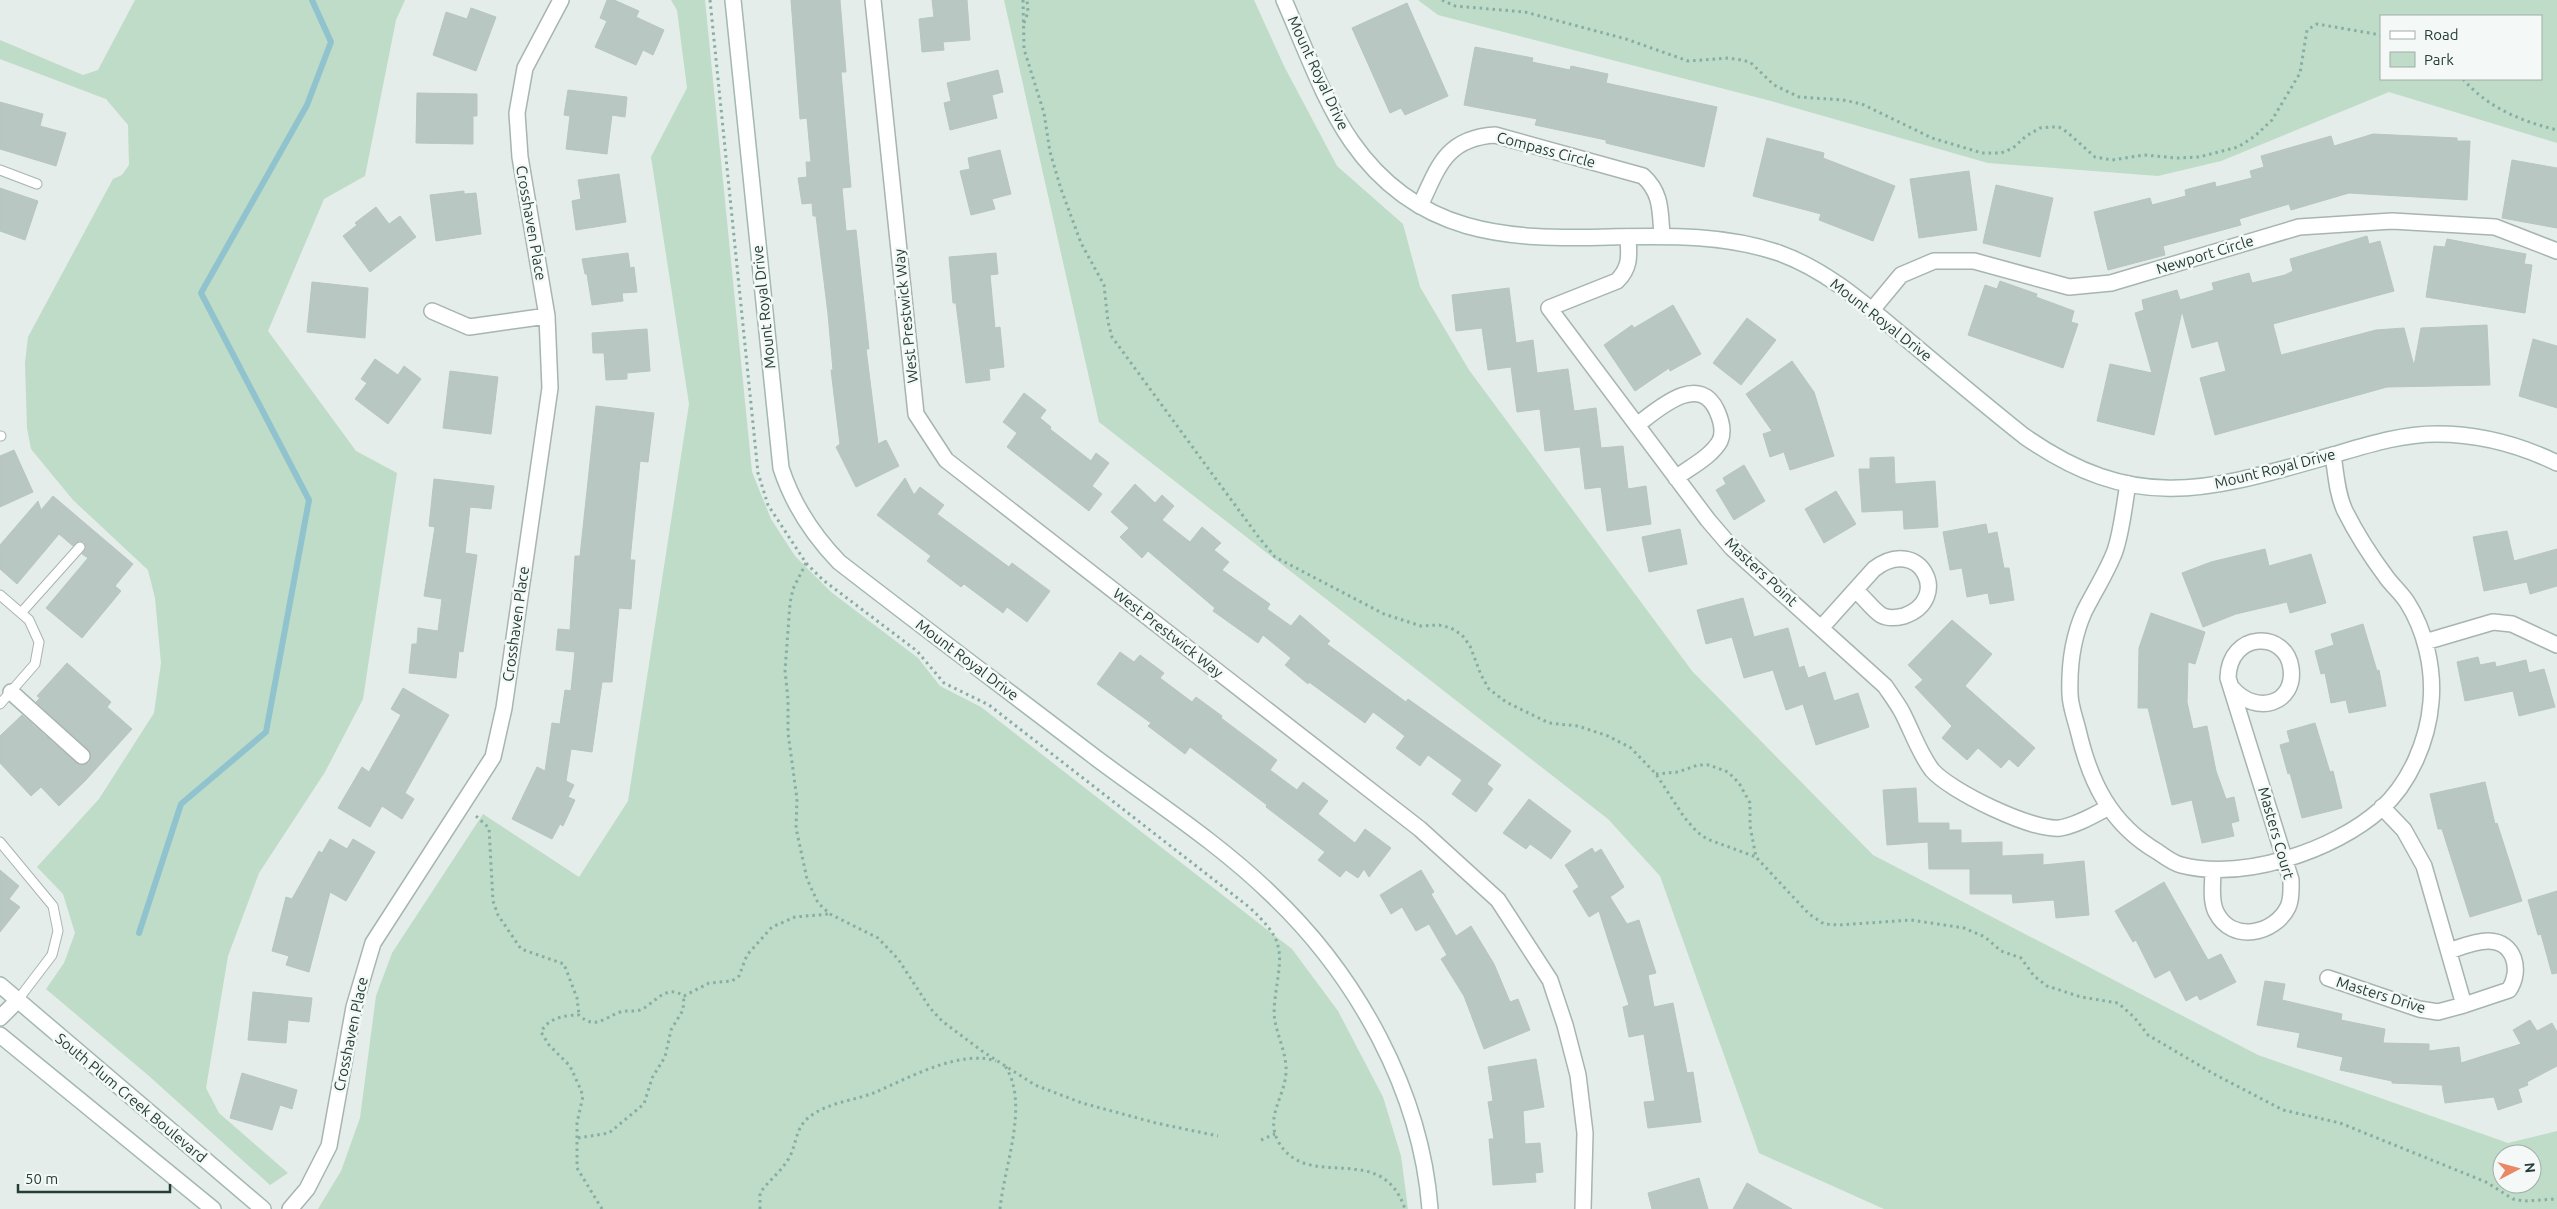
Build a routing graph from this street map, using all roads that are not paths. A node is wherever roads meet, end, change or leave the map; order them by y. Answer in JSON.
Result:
{"nodes":[{"id":1,"x":561,"y":0,"type":"edge"},
{"id":2,"x":733,"y":0,"type":"edge"},
{"id":3,"x":874,"y":0,"type":"edge"},
{"id":4,"x":1284,"y":0,"type":"edge"},
{"id":5,"x":0,"y":170,"type":"edge"},
{"id":6,"x":36,"y":184,"type":"dead end"},
{"id":7,"x":1420,"y":206,"type":"junction"},
{"id":8,"x":1662,"y":235,"type":"junction"},
{"id":9,"x":1628,"y":236,"type":"junction"},
{"id":10,"x":2557,"y":251,"type":"edge"},
{"id":11,"x":1872,"y":310,"type":"junction"},
{"id":12,"x":432,"y":311,"type":"dead end"},
{"id":13,"x":547,"y":316,"type":"junction"},
{"id":14,"x":1637,"y":425,"type":"junction"},
{"id":15,"x":2333,"y":455,"type":"junction"},
{"id":16,"x":2557,"y":462,"type":"edge"},
{"id":17,"x":1676,"y":478,"type":"junction"},
{"id":18,"x":2128,"y":484,"type":"junction"},
{"id":19,"x":80,"y":547,"type":"dead end"},
{"id":20,"x":1856,"y":591,"type":"junction"},
{"id":21,"x":0,"y":595,"type":"edge"},
{"id":22,"x":21,"y":613,"type":"junction"},
{"id":23,"x":1822,"y":628,"type":"junction"},
{"id":24,"x":2425,"y":642,"type":"junction"},
{"id":25,"x":2557,"y":645,"type":"edge"},
{"id":26,"x":2232,"y":688,"type":"junction"},
{"id":27,"x":11,"y":692,"type":"junction"},
{"id":28,"x":0,"y":704,"type":"edge"},
{"id":29,"x":82,"y":756,"type":"dead end"},
{"id":30,"x":2109,"y":807,"type":"junction"},
{"id":31,"x":2382,"y":807,"type":"junction"},
{"id":32,"x":0,"y":842,"type":"edge"},
{"id":33,"x":2284,"y":859,"type":"junction"},
{"id":34,"x":2213,"y":870,"type":"junction"},
{"id":35,"x":2449,"y":951,"type":"junction"},
{"id":36,"x":2328,"y":978,"type":"dead end"},
{"id":37,"x":0,"y":985,"type":"edge"},
{"id":38,"x":17,"y":1001,"type":"junction"},
{"id":39,"x":2464,"y":1004,"type":"junction"},
{"id":40,"x":0,"y":1018,"type":"edge"},
{"id":41,"x":0,"y":1034,"type":"edge"},
{"id":42,"x":213,"y":1209,"type":"edge"},
{"id":43,"x":263,"y":1209,"type":"edge"},
{"id":44,"x":290,"y":1209,"type":"edge"},
{"id":45,"x":1430,"y":1209,"type":"edge"},
{"id":46,"x":1583,"y":1209,"type":"edge"}],
"edges":[{"from":1,"to":13,"type":"street","name":"Crosshaven Place"},
{"from":2,"to":45,"type":"street","name":"Mount Royal Drive"},
{"from":3,"to":46,"type":"street","name":"West Prestwick Way"},
{"from":4,"to":7,"type":"street","name":"Mount Royal Drive"},
{"from":5,"to":6,"type":"lane"},
{"from":7,"to":8,"type":"street","name":"Compass Circle"},
{"from":7,"to":9,"type":"street","name":"Mount Royal Drive"},
{"from":8,"to":9,"type":"street","name":"Mount Royal Drive"},
{"from":8,"to":11,"type":"street","name":"Mount Royal Drive"},
{"from":9,"to":14,"type":"street","name":"Masters Point"},
{"from":10,"to":11,"type":"street","name":"Newport Circle"},
{"from":11,"to":18,"type":"street","name":"Mount Royal Drive"},
{"from":12,"to":13,"type":"street"},
{"from":13,"to":44,"type":"street","name":"Crosshaven Place"},
{"from":14,"to":17,"type":"street","name":"Masters Point"},
{"from":14,"to":17,"type":"street"},
{"from":15,"to":16,"type":"street","name":"Mount Royal Drive"},
{"from":15,"to":18,"type":"street","name":"Mount Royal Drive"},
{"from":15,"to":24,"type":"street"},
{"from":17,"to":23,"type":"street","name":"Masters Point"},
{"from":18,"to":30,"type":"street"},
{"from":19,"to":22,"type":"lane"},
{"from":20,"to":20,"type":"street"},
{"from":20,"to":23,"type":"street"},
{"from":21,"to":22,"type":"lane"},
{"from":22,"to":27,"type":"lane"},
{"from":23,"to":30,"type":"street","name":"Masters Point"},
{"from":24,"to":25,"type":"street"},
{"from":24,"to":31,"type":"street"},
{"from":26,"to":26,"type":"street","name":"Masters Court"},
{"from":26,"to":33,"type":"street","name":"Masters Court"},
{"from":27,"to":28,"type":"lane"},
{"from":27,"to":29,"type":"street"},
{"from":30,"to":34,"type":"street"},
{"from":31,"to":33,"type":"street"},
{"from":31,"to":35,"type":"street"},
{"from":32,"to":38,"type":"lane"},
{"from":33,"to":34,"type":"street"},
{"from":33,"to":34,"type":"street","name":"Masters Court"},
{"from":35,"to":39,"type":"street"},
{"from":35,"to":39,"type":"street","name":"Masters Drive"},
{"from":36,"to":39,"type":"street","name":"Masters Drive"},
{"from":37,"to":38,"type":"street","name":"South Plum Creek Boulevard"},
{"from":38,"to":40,"type":"street"},
{"from":38,"to":43,"type":"street","name":"South Plum Creek Boulevard"},
{"from":41,"to":42,"type":"street"}]}
